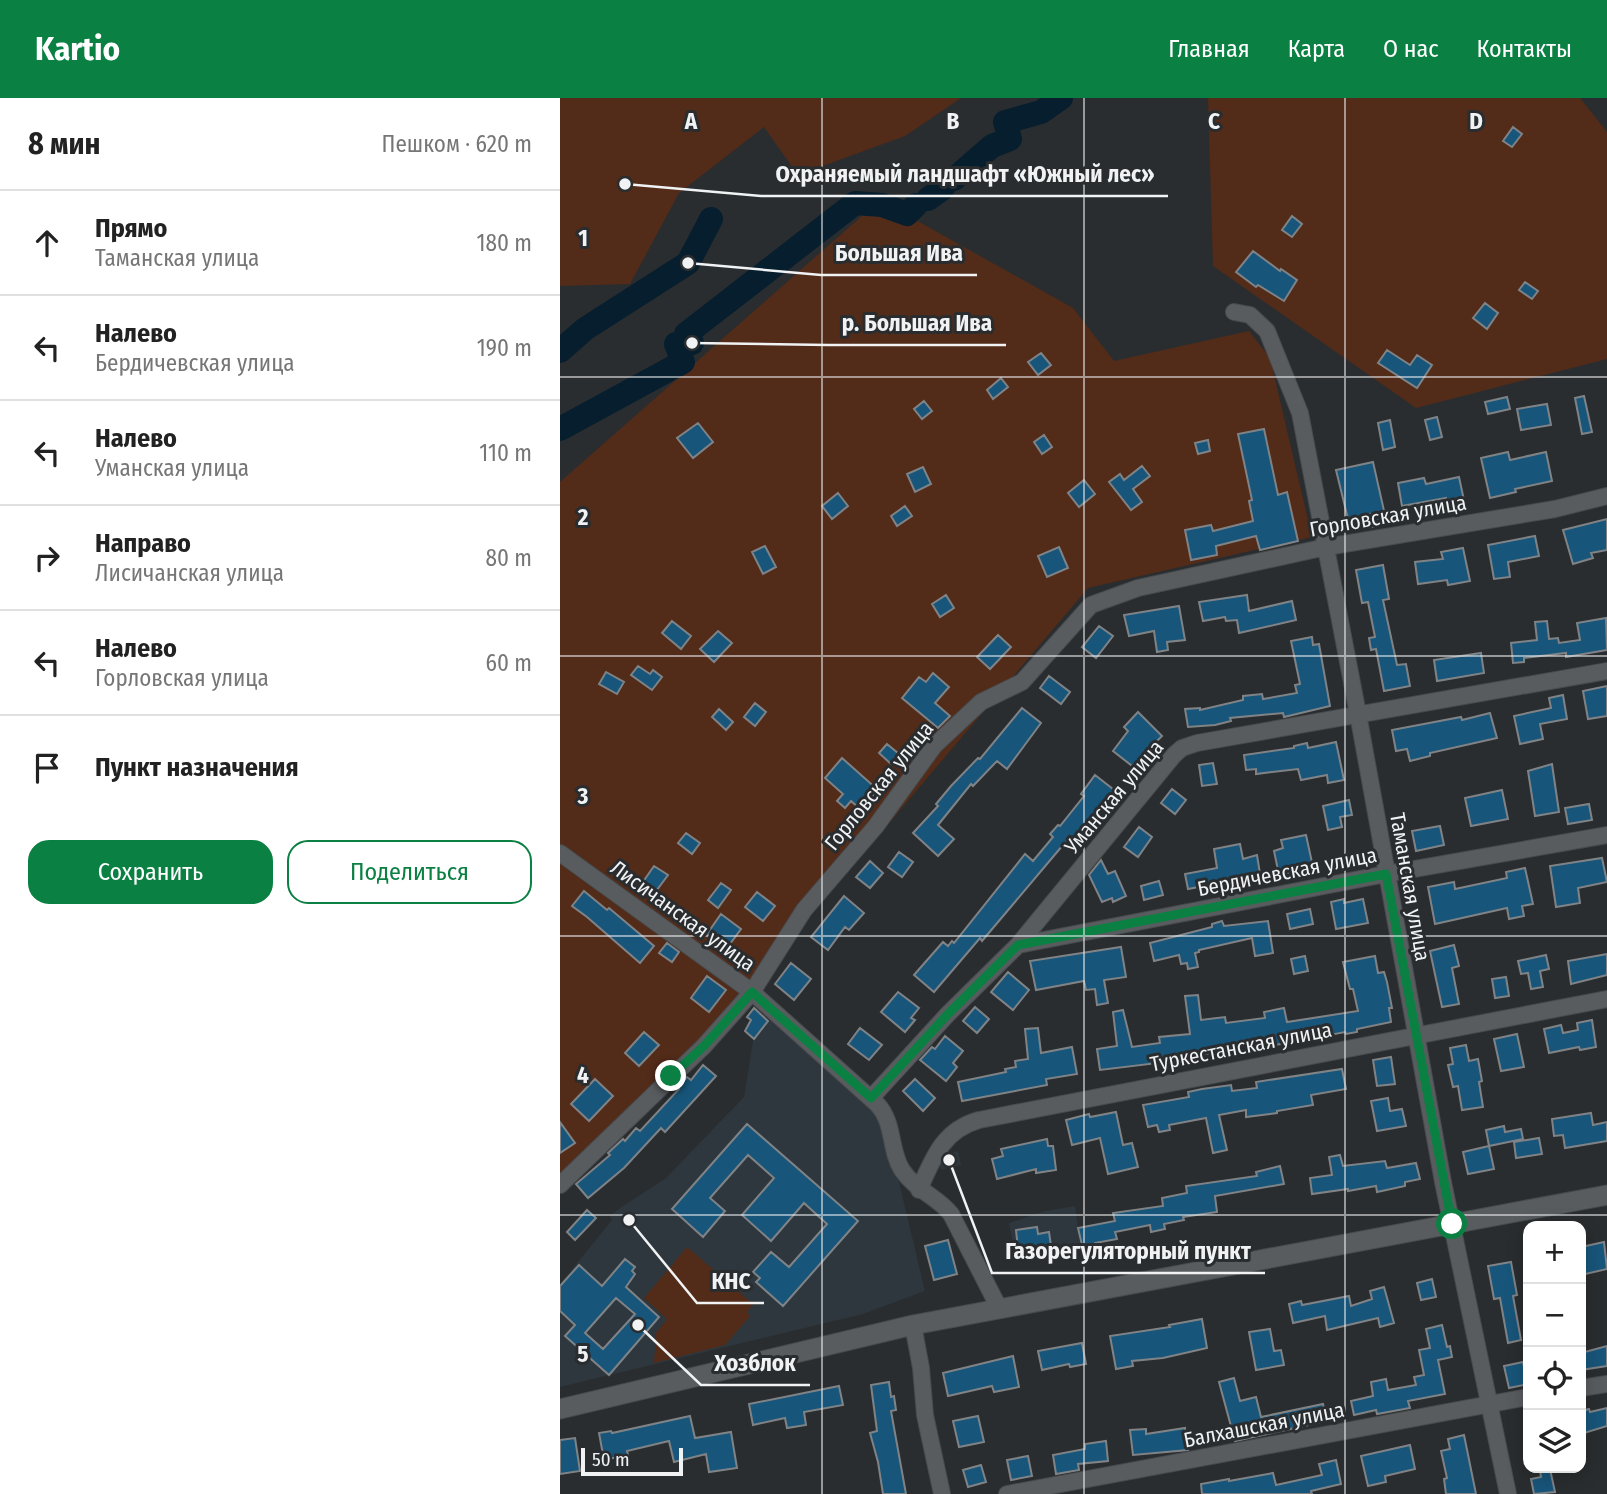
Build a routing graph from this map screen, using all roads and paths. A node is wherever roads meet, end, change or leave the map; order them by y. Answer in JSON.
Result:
{"nodes":[{"id":1,"x":1234,"y":312,"type":"dead end"},
{"id":2,"x":1607,"y":496,"type":"edge"},
{"id":3,"x":1326,"y":547,"type":"junction"},
{"id":4,"x":1607,"y":671,"type":"edge"},
{"id":5,"x":1359,"y":714,"type":"junction"},
{"id":6,"x":1607,"y":835,"type":"edge"},
{"id":7,"x":560,"y":853,"type":"edge"},
{"id":8,"x":1386,"y":874,"type":"junction"},
{"id":9,"x":1018,"y":945,"type":"junction"},
{"id":10,"x":752,"y":992,"type":"junction"},
{"id":11,"x":1607,"y":999,"type":"edge"},
{"id":12,"x":1416,"y":1035,"type":"junction"},
{"id":13,"x":871,"y":1098,"type":"junction"},
{"id":14,"x":560,"y":1185,"type":"edge"},
{"id":15,"x":919,"y":1190,"type":"junction"},
{"id":16,"x":1607,"y":1195,"type":"edge"},
{"id":17,"x":1452,"y":1224,"type":"junction"},
{"id":18,"x":1000,"y":1310,"type":"junction"},
{"id":19,"x":913,"y":1325,"type":"junction"},
{"id":20,"x":1607,"y":1384,"type":"edge"},
{"id":21,"x":1586,"y":1387,"type":"edge"},
{"id":22,"x":1523,"y":1398,"type":"edge"},
{"id":23,"x":1491,"y":1404,"type":"junction"},
{"id":24,"x":560,"y":1409,"type":"edge"},
{"id":25,"x":942,"y":1494,"type":"edge"},
{"id":26,"x":1007,"y":1494,"type":"edge"},
{"id":27,"x":1508,"y":1494,"type":"edge"}],
"edges":[{"from":1,"to":3,"type":"street","name":"Таманская улица"},
{"from":2,"to":3,"type":"street","name":"Горловская улица"},
{"from":3,"to":5,"type":"street","name":"Таманская улица"},
{"from":3,"to":10,"type":"street","name":"Горловская улица"},
{"from":4,"to":5,"type":"street","name":"Уманская улица"},
{"from":5,"to":8,"type":"street","name":"Таманская улица"},
{"from":5,"to":9,"type":"street","name":"Уманская улица"},
{"from":6,"to":8,"type":"street","name":"Бердичевская улица"},
{"from":7,"to":10,"type":"street","name":"Лисичанская улица"},
{"from":8,"to":9,"type":"street","name":"Бердичевская улица"},
{"from":8,"to":12,"type":"street","name":"Таманская улица"},
{"from":9,"to":13,"type":"street","name":"Уманская улица"},
{"from":10,"to":13,"type":"street","name":"Лисичанская улица"},
{"from":10,"to":14,"type":"street","name":"Горловская улица"},
{"from":11,"to":12,"type":"street","name":"Туркестанская улица"},
{"from":12,"to":15,"type":"street","name":"Туркестанская улица"},
{"from":12,"to":17,"type":"street","name":"Таманская улица"},
{"from":13,"to":15,"type":"street","name":"Лисичанская улица"},
{"from":15,"to":18,"type":"street","name":"Лисичанская улица"},
{"from":16,"to":17,"type":"street"},
{"from":17,"to":18,"type":"street"},
{"from":17,"to":23,"type":"street","name":"Таманская улица"},
{"from":18,"to":19,"type":"street"},
{"from":19,"to":24,"type":"street"},
{"from":19,"to":25,"type":"street"},
{"from":20,"to":21,"type":"street"},
{"from":22,"to":23,"type":"street","name":"Балхашская улица"},
{"from":23,"to":26,"type":"street","name":"Балхашская улица"},
{"from":23,"to":27,"type":"street","name":"Таманская улица"}]}
